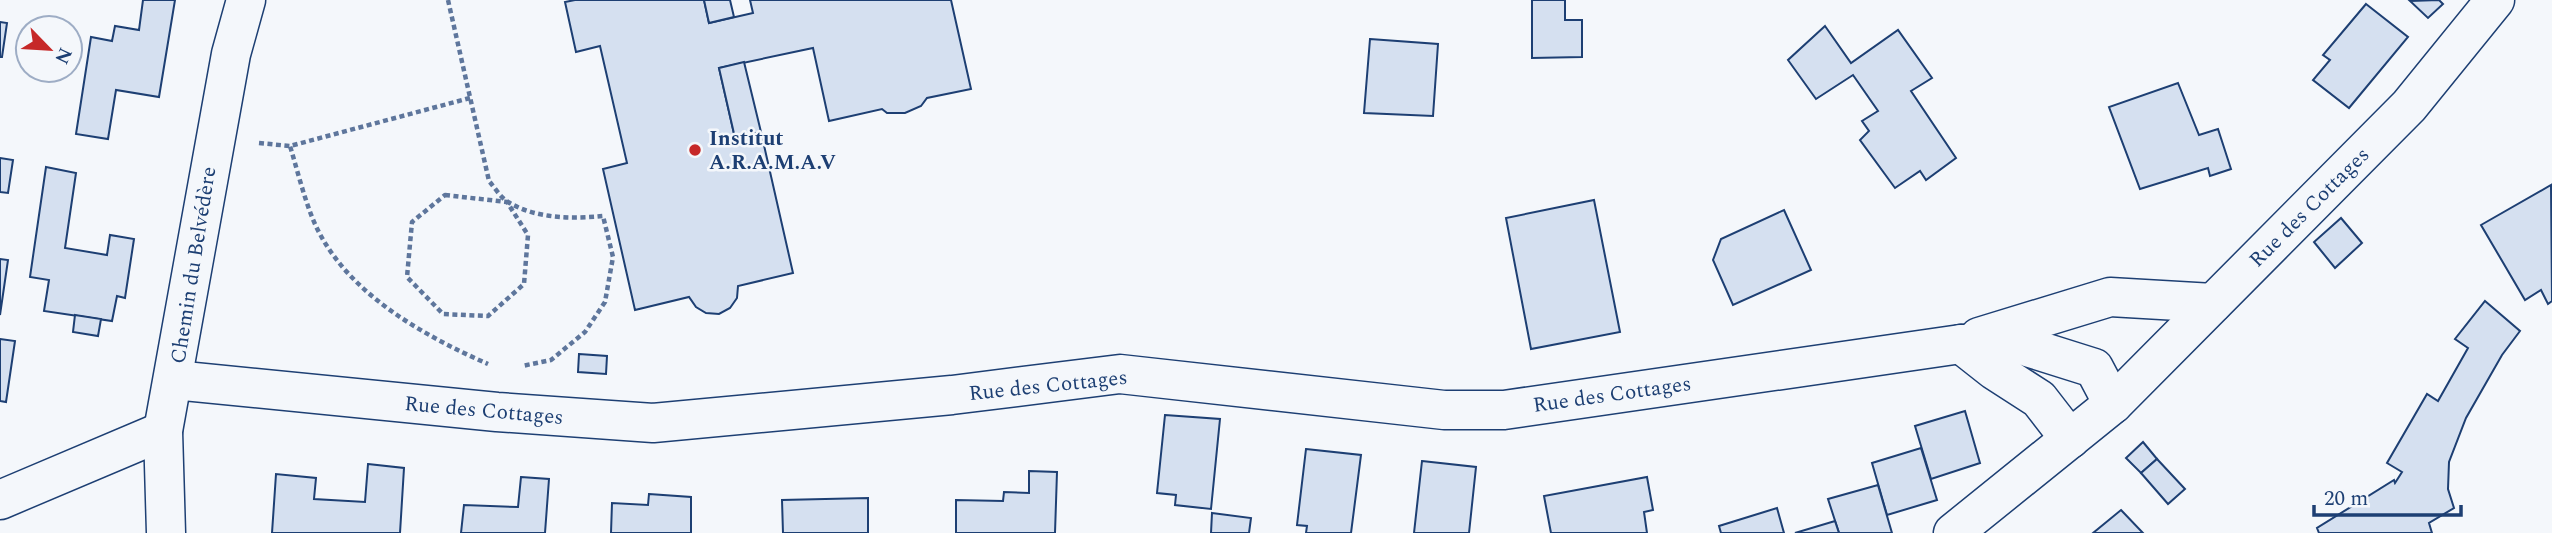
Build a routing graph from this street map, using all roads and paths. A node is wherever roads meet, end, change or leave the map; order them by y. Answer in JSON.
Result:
{"nodes":[{"id":1,"x":246,"y":0,"type":"edge"},
{"id":2,"x":448,"y":0,"type":"edge"},
{"id":3,"x":2495,"y":0,"type":"edge"},
{"id":4,"x":470,"y":98,"type":"junction"},
{"id":5,"x":507,"y":202,"type":"junction"},
{"id":6,"x":2213,"y":303,"type":"junction"},
{"id":7,"x":1961,"y":344,"type":"junction"},
{"id":8,"x":492,"y":366,"type":"dead end"},
{"id":9,"x":515,"y":368,"type":"dead end"},
{"id":10,"x":174,"y":380,"type":"junction"},
{"id":11,"x":2113,"y":404,"type":"junction"},
{"id":12,"x":163,"y":431,"type":"junction"},
{"id":13,"x":2070,"y":439,"type":"junction"},
{"id":14,"x":0,"y":500,"type":"edge"},
{"id":15,"x":166,"y":533,"type":"edge"},
{"id":16,"x":1953,"y":533,"type":"edge"}],
"edges":[{"from":1,"to":10,"type":"street","name":"Chemin du Belvédère"},
{"from":2,"to":4,"type":"path"},
{"from":3,"to":6,"type":"street","name":"Rue des Cottages"},
{"from":4,"to":5,"type":"path"},
{"from":4,"to":8,"type":"path"},
{"from":5,"to":5,"type":"path"},
{"from":5,"to":9,"type":"path"},
{"from":6,"to":7,"type":"street"},
{"from":6,"to":11,"type":"street","name":"Rue des Cottages"},
{"from":7,"to":10,"type":"street","name":"Rue des Cottages"},
{"from":7,"to":11,"type":"street"},
{"from":7,"to":13,"type":"street"},
{"from":10,"to":12,"type":"street","name":"Chemin du Belvédère"},
{"from":11,"to":13,"type":"street","name":"Rue des Cottages"},
{"from":12,"to":14,"type":"street"},
{"from":12,"to":15,"type":"street","name":"Chemin du Belvédère"},
{"from":13,"to":16,"type":"street","name":"Rue des Cottages"}]}
